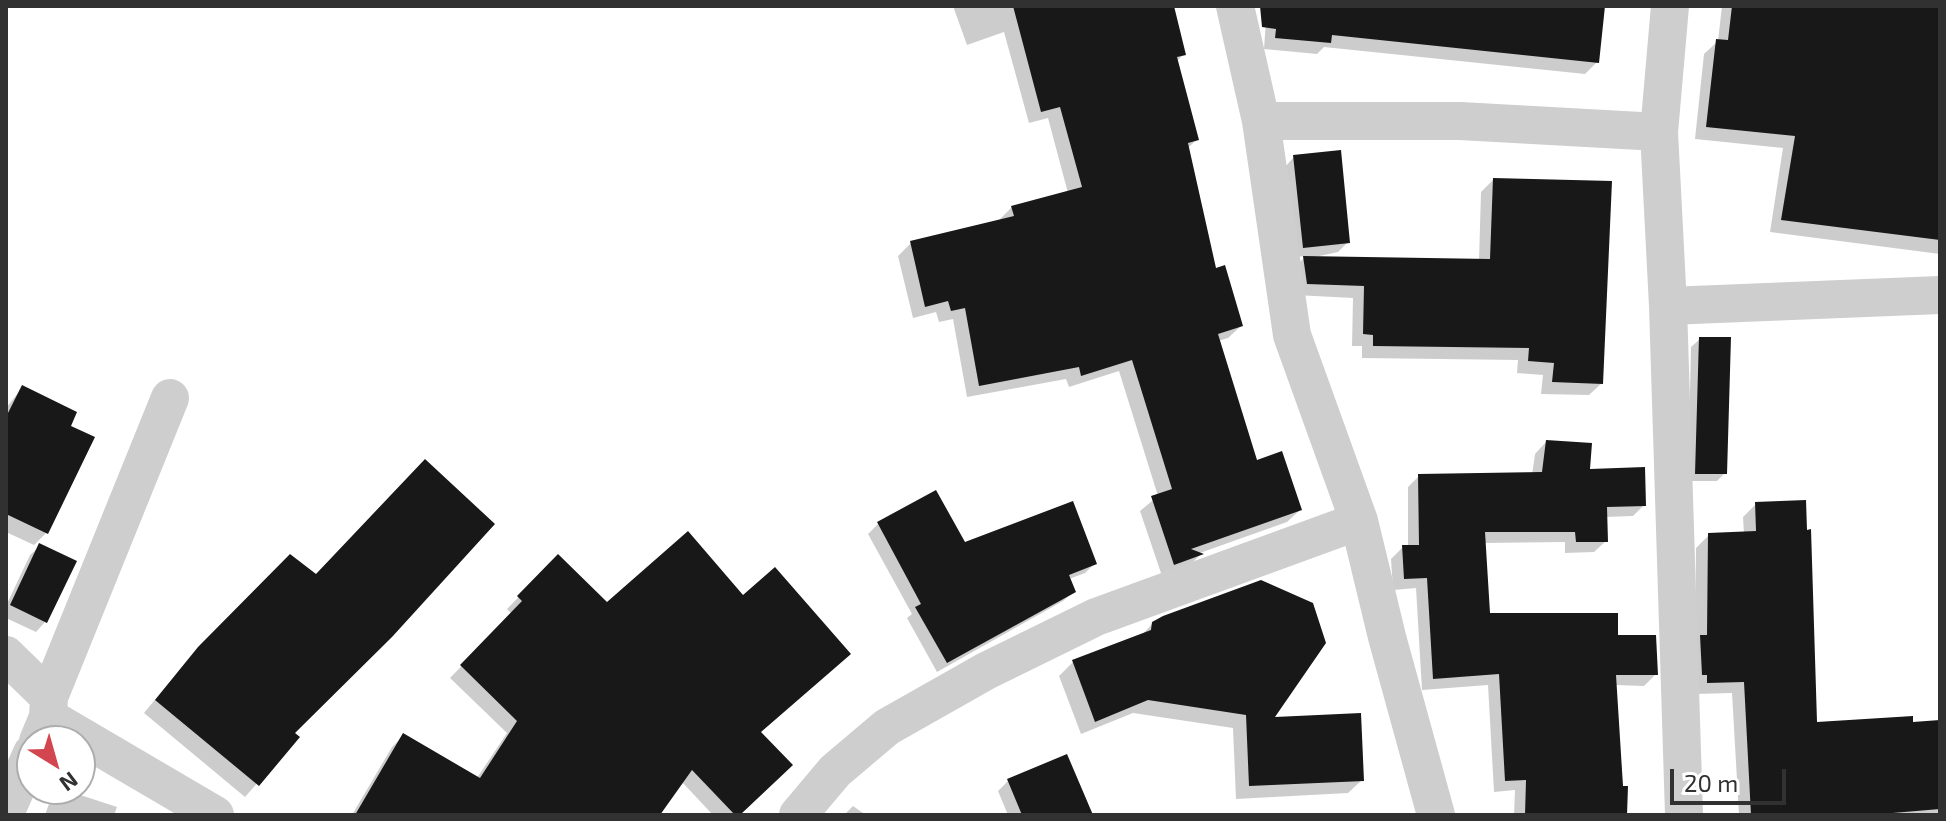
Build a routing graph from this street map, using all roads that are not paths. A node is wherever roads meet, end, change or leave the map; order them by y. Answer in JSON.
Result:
{"nodes":[{"id":1,"x":1235,"y":6,"type":"edge"},
{"id":2,"x":1670,"y":6,"type":"edge"},
{"id":3,"x":1261,"y":121,"type":"junction"},
{"id":4,"x":1659,"y":132,"type":"junction"},
{"id":5,"x":1940,"y":295,"type":"edge"},
{"id":6,"x":1668,"y":306,"type":"junction"},
{"id":7,"x":170,"y":398,"type":"dead end"},
{"id":8,"x":1359,"y":521,"type":"junction"},
{"id":9,"x":6,"y":655,"type":"edge"},
{"id":10,"x":45,"y":718,"type":"edge"},
{"id":11,"x":16,"y":789,"type":"edge"},
{"id":12,"x":6,"y":811,"type":"edge"},
{"id":13,"x":215,"y":815,"type":"edge"},
{"id":14,"x":798,"y":815,"type":"edge"},
{"id":15,"x":1436,"y":815,"type":"edge"},
{"id":16,"x":1684,"y":815,"type":"edge"}],
"edges":[{"from":1,"to":3,"type":"street"},
{"from":2,"to":4,"type":"street"},
{"from":3,"to":4,"type":"street"},
{"from":3,"to":8,"type":"street"},
{"from":4,"to":6,"type":"street"},
{"from":5,"to":6,"type":"street"},
{"from":6,"to":16,"type":"street"},
{"from":7,"to":10,"type":"street"},
{"from":8,"to":14,"type":"street"},
{"from":8,"to":15,"type":"street"},
{"from":9,"to":10,"type":"street"},
{"from":10,"to":13,"type":"street"},
{"from":11,"to":12,"type":"street"}]}
